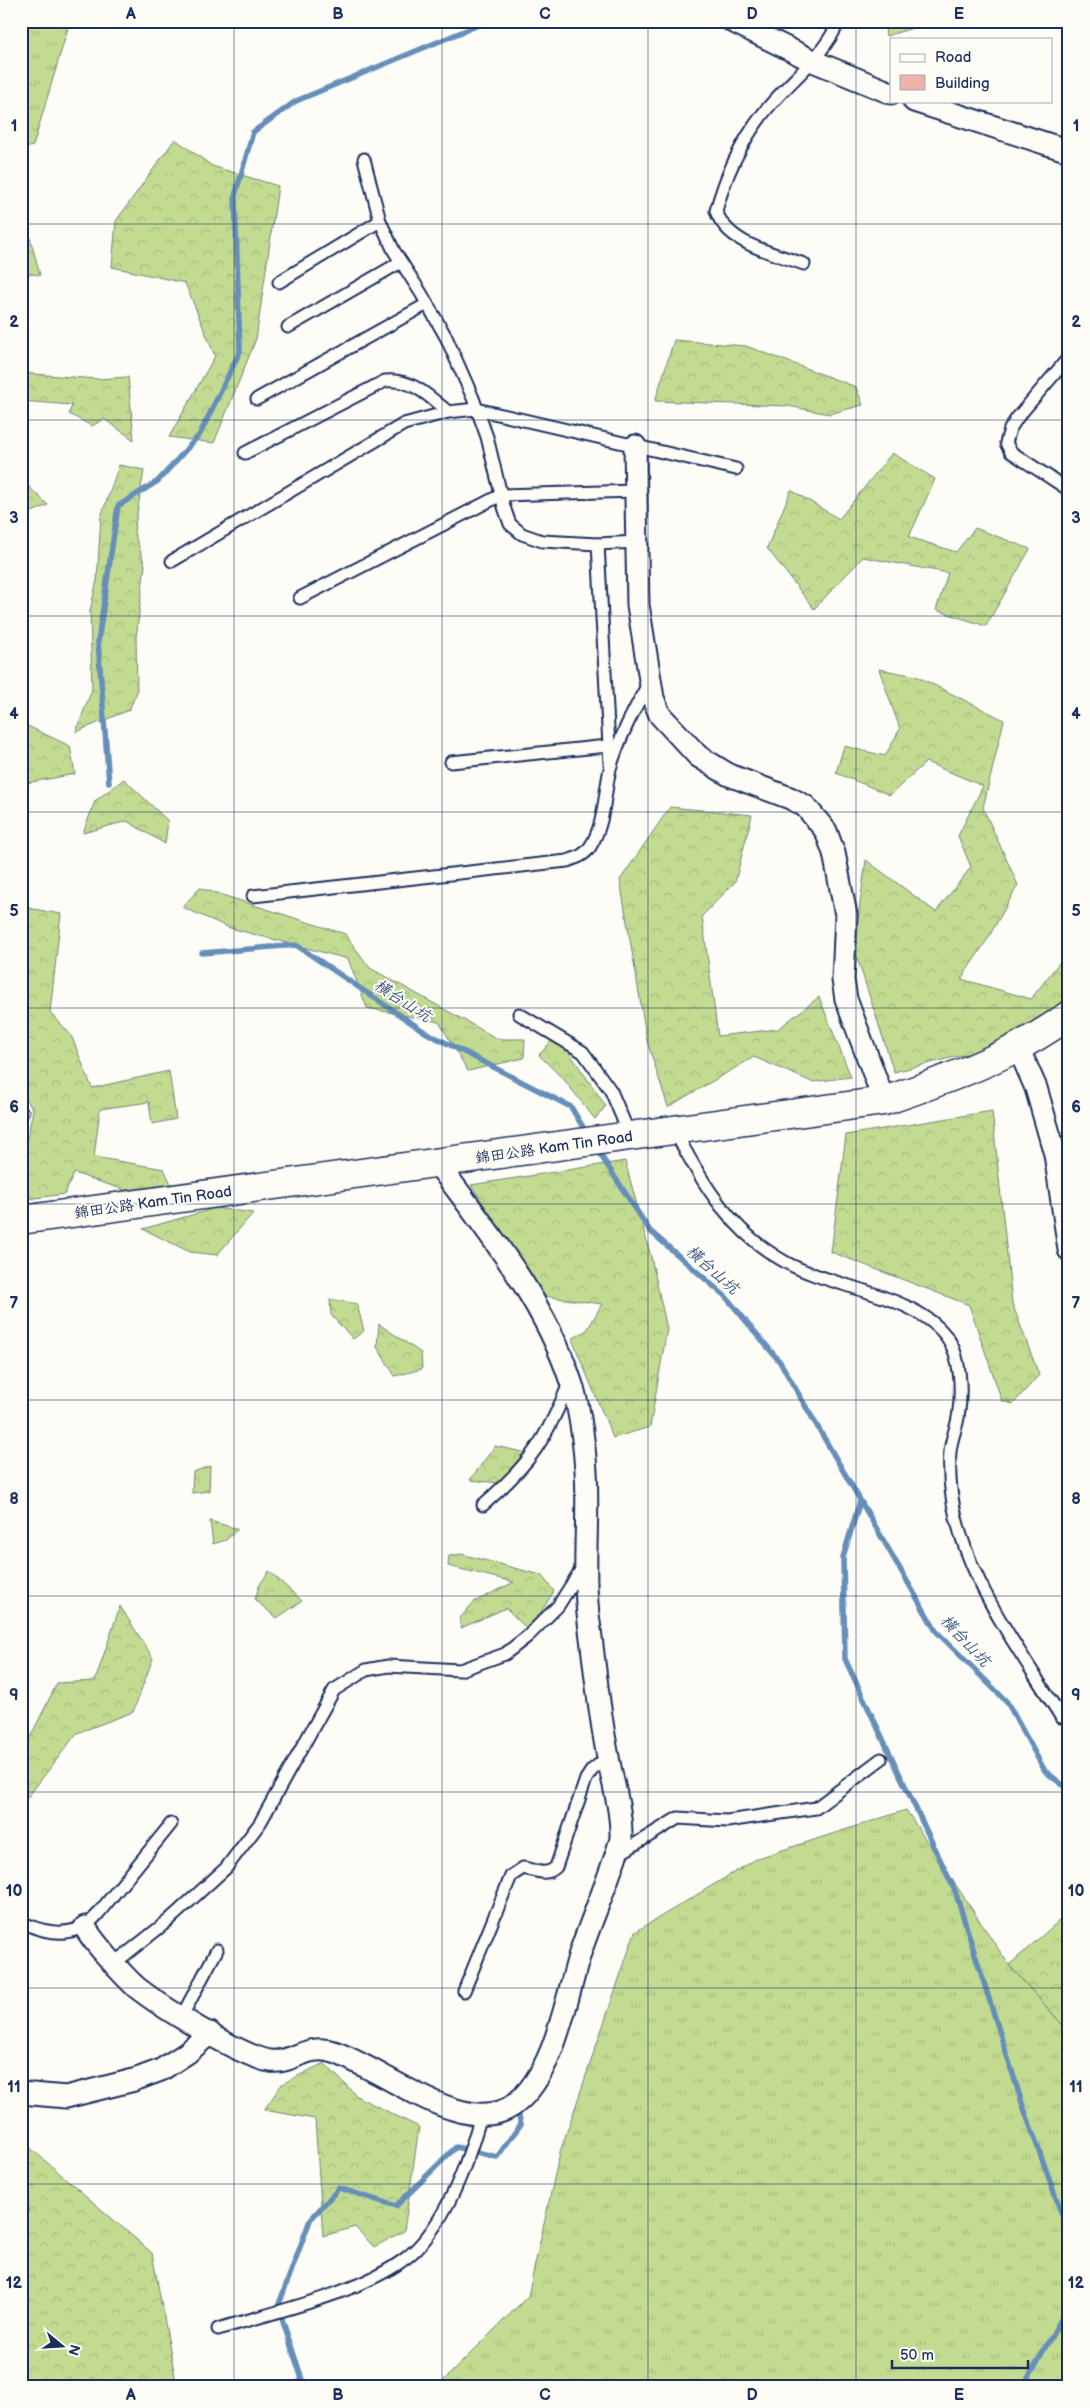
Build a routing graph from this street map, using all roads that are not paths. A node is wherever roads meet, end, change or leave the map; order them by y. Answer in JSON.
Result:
{"nodes":[{"id":1,"x":732,"y":21,"type":"edge"},
{"id":2,"x":839,"y":21,"type":"edge"},
{"id":3,"x":813,"y":61,"type":"junction"},
{"id":4,"x":890,"y":93,"type":"edge"},
{"id":5,"x":917,"y":102,"type":"edge"},
{"id":6,"x":1069,"y":151,"type":"edge"},
{"id":7,"x":364,"y":158,"type":"dead end"},
{"id":8,"x":380,"y":221,"type":"junction"},
{"id":9,"x":401,"y":262,"type":"junction"},
{"id":10,"x":804,"y":264,"type":"dead end"},
{"id":11,"x":278,"y":282,"type":"dead end"},
{"id":12,"x":427,"y":304,"type":"junction"},
{"id":13,"x":288,"y":327,"type":"dead end"},
{"id":14,"x":1069,"y":357,"type":"edge"},
{"id":15,"x":257,"y":399,"type":"dead end"},
{"id":16,"x":476,"y":409,"type":"junction"},
{"id":17,"x":448,"y":412,"type":"junction"},
{"id":18,"x":635,"y":446,"type":"junction"},
{"id":19,"x":245,"y":453,"type":"dead end"},
{"id":20,"x":736,"y":469,"type":"dead end"},
{"id":21,"x":1069,"y":490,"type":"edge"},
{"id":22,"x":635,"y":491,"type":"junction"},
{"id":23,"x":501,"y":495,"type":"junction"},
{"id":24,"x":637,"y":542,"type":"junction"},
{"id":25,"x":598,"y":544,"type":"junction"},
{"id":26,"x":172,"y":561,"type":"dead end"},
{"id":27,"x":300,"y":598,"type":"dead end"},
{"id":28,"x":649,"y":683,"type":"junction"},
{"id":29,"x":608,"y":746,"type":"junction"},
{"id":30,"x":451,"y":762,"type":"dead end"},
{"id":31,"x":611,"y":768,"type":"junction"},
{"id":32,"x":253,"y":896,"type":"dead end"},
{"id":33,"x":519,"y":1014,"type":"dead end"},
{"id":34,"x":1069,"y":1015,"type":"edge"},
{"id":35,"x":1018,"y":1047,"type":"junction"},
{"id":36,"x":884,"y":1101,"type":"junction"},
{"id":37,"x":674,"y":1130,"type":"junction"},
{"id":38,"x":630,"y":1136,"type":"junction"},
{"id":39,"x":438,"y":1164,"type":"junction"},
{"id":40,"x":21,"y":1220,"type":"edge"},
{"id":41,"x":1069,"y":1250,"type":"edge"},
{"id":42,"x":571,"y":1380,"type":"junction"},
{"id":43,"x":483,"y":1505,"type":"dead end"},
{"id":44,"x":586,"y":1562,"type":"junction"},
{"id":45,"x":1061,"y":1717,"type":"dead end"},
{"id":46,"x":608,"y":1757,"type":"junction"},
{"id":47,"x":881,"y":1759,"type":"dead end"},
{"id":48,"x":171,"y":1824,"type":"dead end"},
{"id":49,"x":616,"y":1857,"type":"junction"},
{"id":50,"x":28,"y":1925,"type":"dead end"},
{"id":51,"x":85,"y":1927,"type":"junction"},
{"id":52,"x":218,"y":1950,"type":"dead end"},
{"id":53,"x":115,"y":1963,"type":"junction"},
{"id":54,"x":464,"y":1991,"type":"dead end"},
{"id":55,"x":182,"y":2016,"type":"junction"},
{"id":56,"x":210,"y":2033,"type":"junction"},
{"id":57,"x":21,"y":2093,"type":"edge"},
{"id":58,"x":480,"y":2116,"type":"junction"},
{"id":59,"x":218,"y":2329,"type":"dead end"}],
"edges":[{"from":1,"to":3,"type":"street"},
{"from":2,"to":3,"type":"lane"},
{"from":3,"to":4,"type":"street"},
{"from":3,"to":10,"type":"lane"},
{"from":5,"to":6,"type":"street"},
{"from":7,"to":8,"type":"lane"},
{"from":8,"to":9,"type":"lane"},
{"from":8,"to":11,"type":"lane"},
{"from":9,"to":12,"type":"lane"},
{"from":9,"to":13,"type":"lane"},
{"from":12,"to":15,"type":"lane"},
{"from":12,"to":16,"type":"lane"},
{"from":14,"to":21,"type":"lane"},
{"from":16,"to":17,"type":"lane"},
{"from":16,"to":18,"type":"lane"},
{"from":16,"to":23,"type":"lane"},
{"from":17,"to":19,"type":"lane"},
{"from":17,"to":26,"type":"lane"},
{"from":18,"to":20,"type":"lane"},
{"from":18,"to":22,"type":"street"},
{"from":22,"to":23,"type":"lane"},
{"from":22,"to":24,"type":"street"},
{"from":23,"to":25,"type":"lane"},
{"from":23,"to":27,"type":"lane"},
{"from":24,"to":25,"type":"lane"},
{"from":24,"to":28,"type":"street"},
{"from":25,"to":29,"type":"lane"},
{"from":28,"to":31,"type":"lane"},
{"from":28,"to":36,"type":"street"},
{"from":29,"to":30,"type":"lane"},
{"from":29,"to":31,"type":"lane"},
{"from":31,"to":32,"type":"lane"},
{"from":33,"to":38,"type":"lane"},
{"from":34,"to":35,"type":"main road","name":"錦田公路 Kam Tin Road"},
{"from":35,"to":36,"type":"main road","name":"錦田公路 Kam Tin Road"},
{"from":35,"to":41,"type":"street"},
{"from":36,"to":37,"type":"main road","name":"錦田公路 Kam Tin Road"},
{"from":37,"to":38,"type":"main road","name":"錦田公路 Kam Tin Road"},
{"from":37,"to":45,"type":"lane"},
{"from":38,"to":39,"type":"main road","name":"錦田公路 Kam Tin Road"},
{"from":39,"to":40,"type":"main road","name":"錦田公路 Kam Tin Road"},
{"from":39,"to":42,"type":"street"},
{"from":42,"to":43,"type":"lane"},
{"from":42,"to":44,"type":"street"},
{"from":44,"to":46,"type":"street"},
{"from":44,"to":53,"type":"lane"},
{"from":46,"to":49,"type":"street"},
{"from":46,"to":54,"type":"lane"},
{"from":47,"to":49,"type":"lane"},
{"from":48,"to":51,"type":"lane"},
{"from":49,"to":58,"type":"street"},
{"from":50,"to":51,"type":"lane"},
{"from":51,"to":53,"type":"street"},
{"from":52,"to":55,"type":"lane"},
{"from":53,"to":55,"type":"street"},
{"from":55,"to":56,"type":"street"},
{"from":56,"to":57,"type":"street"},
{"from":56,"to":58,"type":"street"},
{"from":58,"to":59,"type":"lane"}]}
